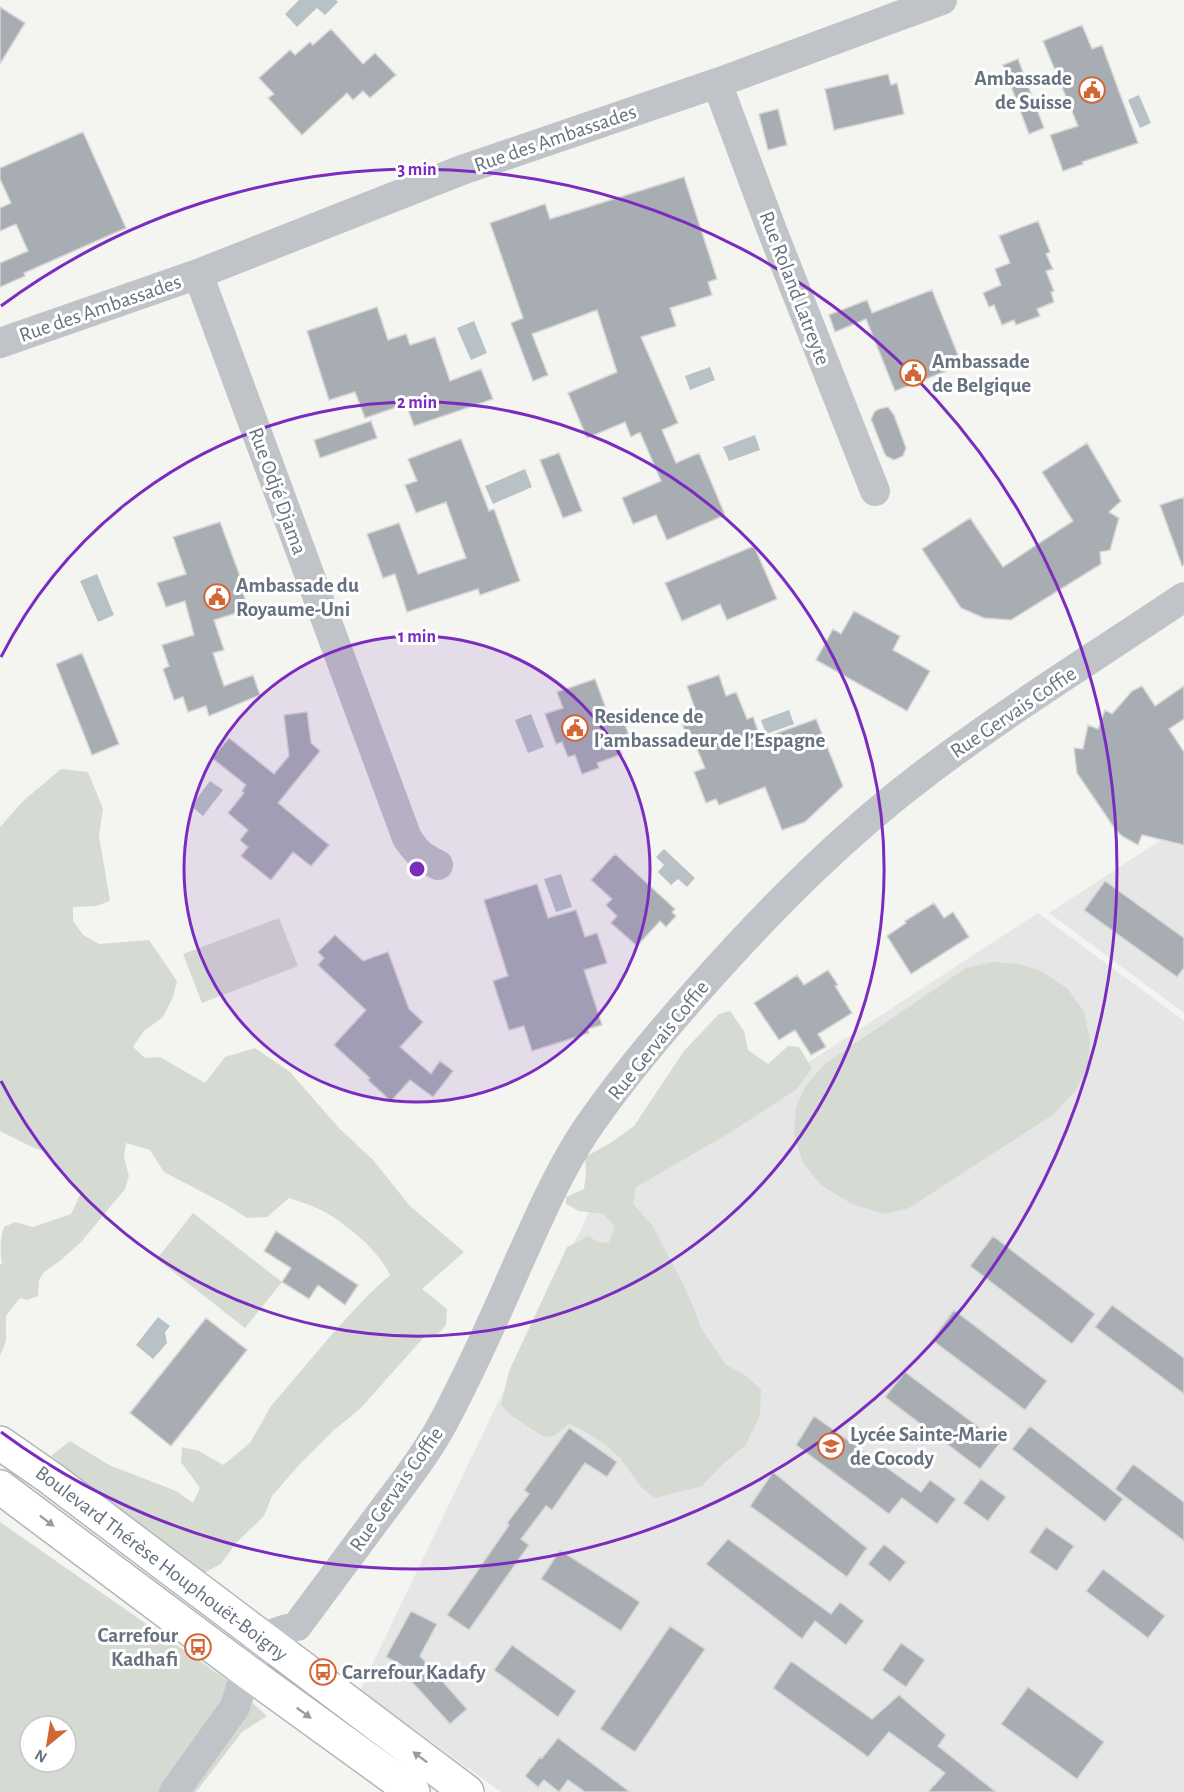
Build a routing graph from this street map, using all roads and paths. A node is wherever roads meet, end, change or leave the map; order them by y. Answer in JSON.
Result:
{"nodes":[{"id":1,"x":942,"y":0,"type":"edge"},
{"id":2,"x":717,"y":83,"type":"junction"},
{"id":3,"x":198,"y":274,"type":"junction"},
{"id":4,"x":0,"y":343,"type":"edge"},
{"id":5,"x":875,"y":491,"type":"dead end"},
{"id":6,"x":1184,"y":597,"type":"edge"},
{"id":7,"x":438,"y":864,"type":"dead end"},
{"id":8,"x":0,"y":1443,"type":"edge"},
{"id":9,"x":0,"y":1487,"type":"edge"},
{"id":10,"x":297,"y":1626,"type":"junction"},
{"id":11,"x":266,"y":1640,"type":"junction"},
{"id":12,"x":292,"y":1661,"type":"junction"},
{"id":13,"x":258,"y":1680,"type":"junction"},
{"id":14,"x":174,"y":1792,"type":"edge"},
{"id":15,"x":413,"y":1792,"type":"edge"},
{"id":16,"x":467,"y":1792,"type":"edge"}],
"edges":[{"from":1,"to":2,"type":"street","name":"Rue des Ambassades"},
{"from":2,"to":3,"type":"street","name":"Rue des Ambassades"},
{"from":2,"to":5,"type":"street","name":"Rue Roland Latreyte"},
{"from":3,"to":4,"type":"street","name":"Rue des Ambassades"},
{"from":3,"to":7,"type":"street","name":"Rue Odjé Djama"},
{"from":6,"to":10,"type":"street","name":"Rue Gervais Coffie"},
{"from":8,"to":11,"type":"main road","name":"Boulevard Thérèse Houphouët-Boigny"},
{"from":9,"to":13,"type":"main road","name":"Boulevard Thérèse Houphouët-Boigny","one_way":true},
{"from":10,"to":11,"type":"street"},
{"from":10,"to":12,"type":"street"},
{"from":11,"to":12,"type":"main road","name":"Boulevard Thérèse Houphouët-Boigny"},
{"from":11,"to":13,"type":"street"},
{"from":12,"to":13,"type":"street"},
{"from":16,"to":12,"type":"main road","name":"Boulevard Thérèse Houphouët-Boigny","one_way":true},
{"from":13,"to":14,"type":"street"},
{"from":13,"to":15,"type":"main road","name":"Boulevard Thérèse Houphouët-Boigny","one_way":true}]}
